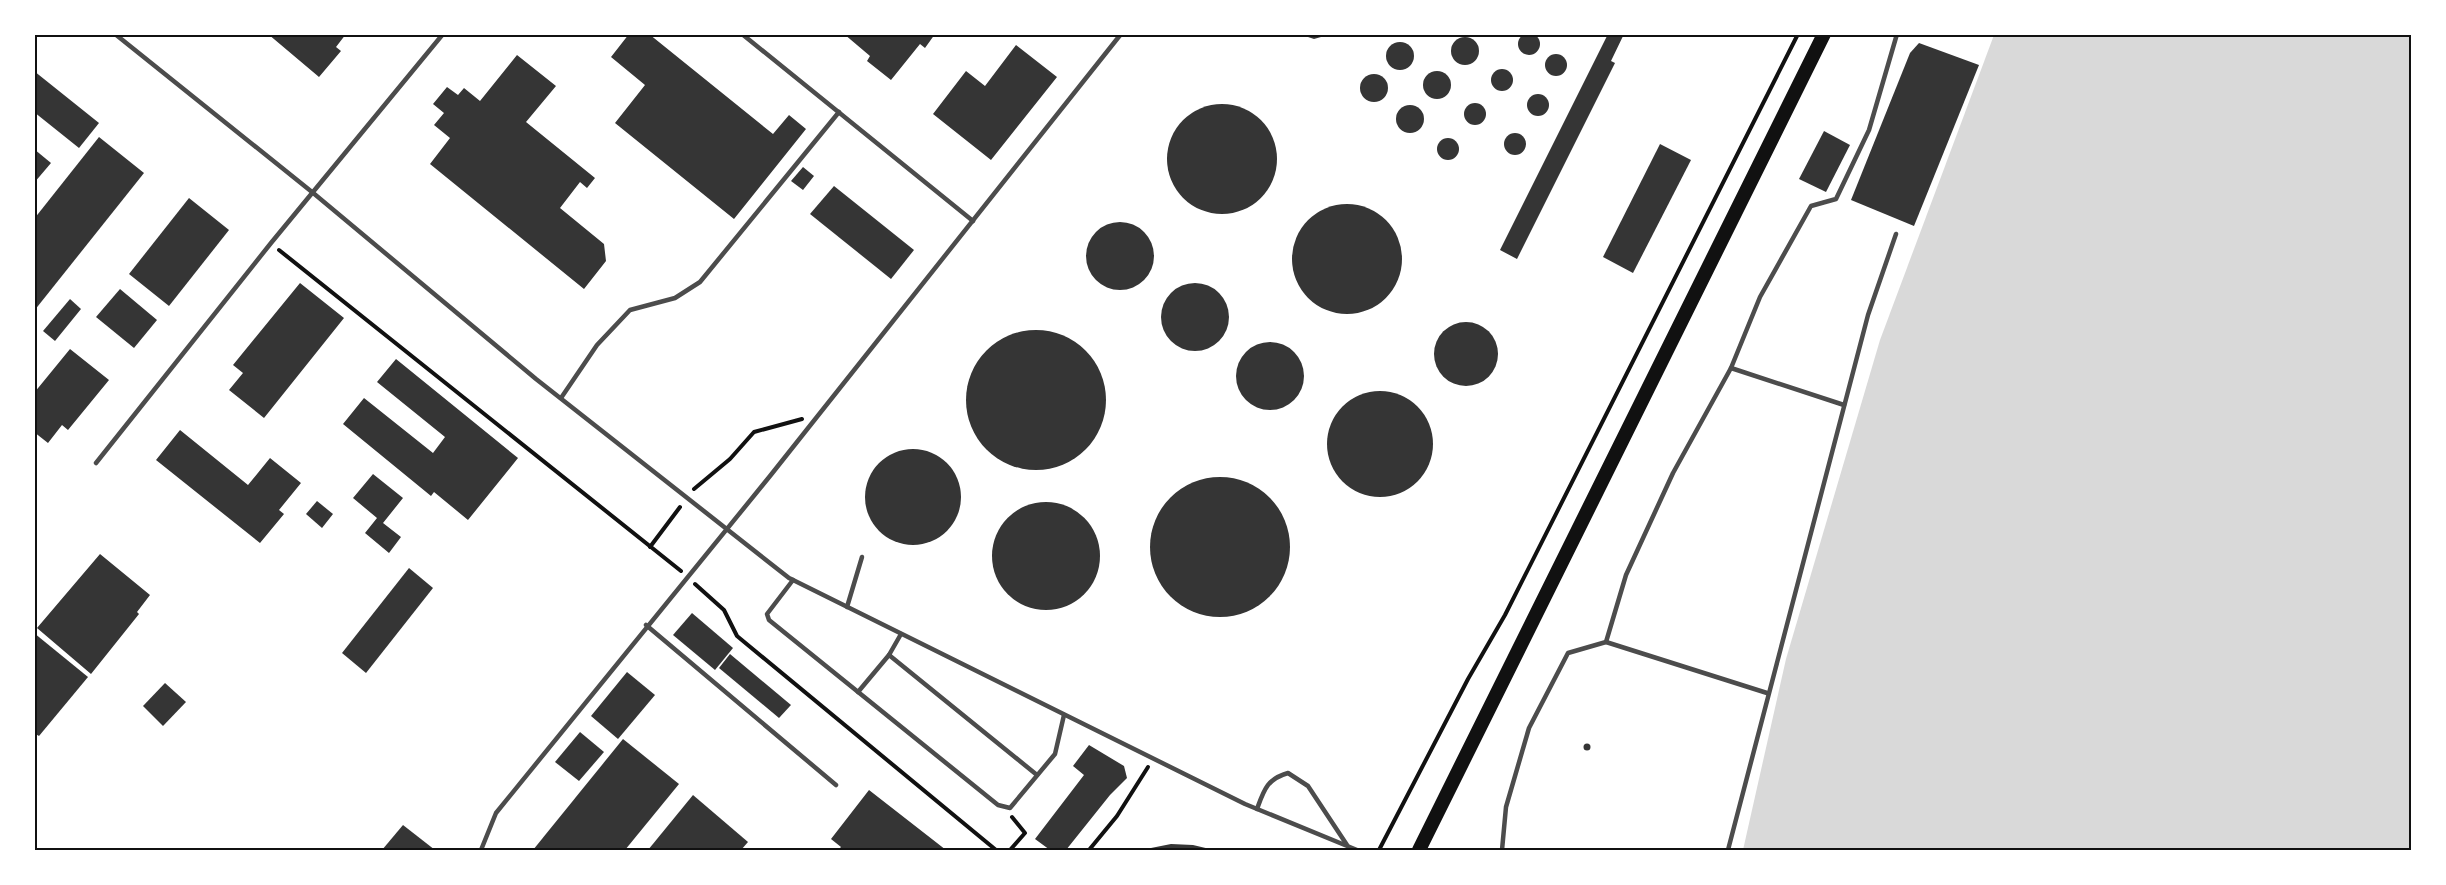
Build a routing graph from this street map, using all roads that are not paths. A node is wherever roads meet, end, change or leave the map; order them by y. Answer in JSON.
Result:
{"nodes":[{"id":1,"x":116,"y":34,"type":"edge"},
{"id":2,"x":443,"y":34,"type":"edge"},
{"id":3,"x":742,"y":34,"type":"edge"},
{"id":4,"x":1120,"y":34,"type":"edge"},
{"id":5,"x":1824,"y":34,"type":"edge"},
{"id":6,"x":1897,"y":34,"type":"edge"},
{"id":7,"x":839,"y":112,"type":"junction"},
{"id":8,"x":312,"y":192,"type":"junction"},
{"id":9,"x":973,"y":221,"type":"junction"},
{"id":10,"x":1896,"y":234,"type":"dead end"},
{"id":11,"x":1731,"y":368,"type":"junction"},
{"id":12,"x":561,"y":398,"type":"junction"},
{"id":13,"x":1844,"y":405,"type":"junction"},
{"id":14,"x":96,"y":463,"type":"dead end"},
{"id":15,"x":726,"y":528,"type":"junction"},
{"id":16,"x":862,"y":556,"type":"dead end"},
{"id":17,"x":794,"y":580,"type":"junction"},
{"id":18,"x":847,"y":607,"type":"junction"},
{"id":19,"x":646,"y":625,"type":"junction"},
{"id":20,"x":901,"y":634,"type":"junction"},
{"id":21,"x":1606,"y":642,"type":"junction"},
{"id":22,"x":889,"y":656,"type":"junction"},
{"id":23,"x":858,"y":692,"type":"junction"},
{"id":24,"x":1767,"y":693,"type":"junction"},
{"id":25,"x":1064,"y":715,"type":"junction"},
{"id":26,"x":1037,"y":775,"type":"junction"},
{"id":27,"x":836,"y":785,"type":"dead end"},
{"id":28,"x":1257,"y":809,"type":"junction"},
{"id":29,"x":1347,"y":845,"type":"junction"},
{"id":30,"x":481,"y":850,"type":"edge"},
{"id":31,"x":1357,"y":850,"type":"edge"},
{"id":32,"x":1419,"y":850,"type":"edge"},
{"id":33,"x":1502,"y":850,"type":"edge"},
{"id":34,"x":1728,"y":850,"type":"edge"}],
"edges":[{"from":1,"to":8,"type":"lane"},
{"from":2,"to":8,"type":"lane"},
{"from":3,"to":7,"type":"lane"},
{"from":4,"to":9,"type":"lane"},
{"from":5,"to":32,"type":"main road"},
{"from":6,"to":11,"type":"lane"},
{"from":7,"to":9,"type":"lane"},
{"from":7,"to":12,"type":"lane"},
{"from":8,"to":12,"type":"lane"},
{"from":8,"to":14,"type":"lane"},
{"from":9,"to":15,"type":"lane"},
{"from":10,"to":13,"type":"lane"},
{"from":11,"to":13,"type":"lane"},
{"from":11,"to":21,"type":"lane"},
{"from":12,"to":15,"type":"lane"},
{"from":13,"to":24,"type":"lane"},
{"from":15,"to":17,"type":"lane"},
{"from":15,"to":19,"type":"lane"},
{"from":16,"to":18,"type":"lane"},
{"from":17,"to":18,"type":"lane"},
{"from":17,"to":23,"type":"lane"},
{"from":18,"to":20,"type":"lane"},
{"from":19,"to":27,"type":"lane"},
{"from":19,"to":30,"type":"lane"},
{"from":20,"to":22,"type":"lane"},
{"from":20,"to":25,"type":"lane"},
{"from":21,"to":24,"type":"lane"},
{"from":21,"to":33,"type":"lane"},
{"from":22,"to":23,"type":"lane"},
{"from":22,"to":26,"type":"lane"},
{"from":23,"to":26,"type":"lane"},
{"from":24,"to":34,"type":"lane"},
{"from":25,"to":26,"type":"lane"},
{"from":25,"to":28,"type":"lane"},
{"from":28,"to":29,"type":"lane"},
{"from":28,"to":29,"type":"lane"},
{"from":29,"to":31,"type":"lane"}]}
